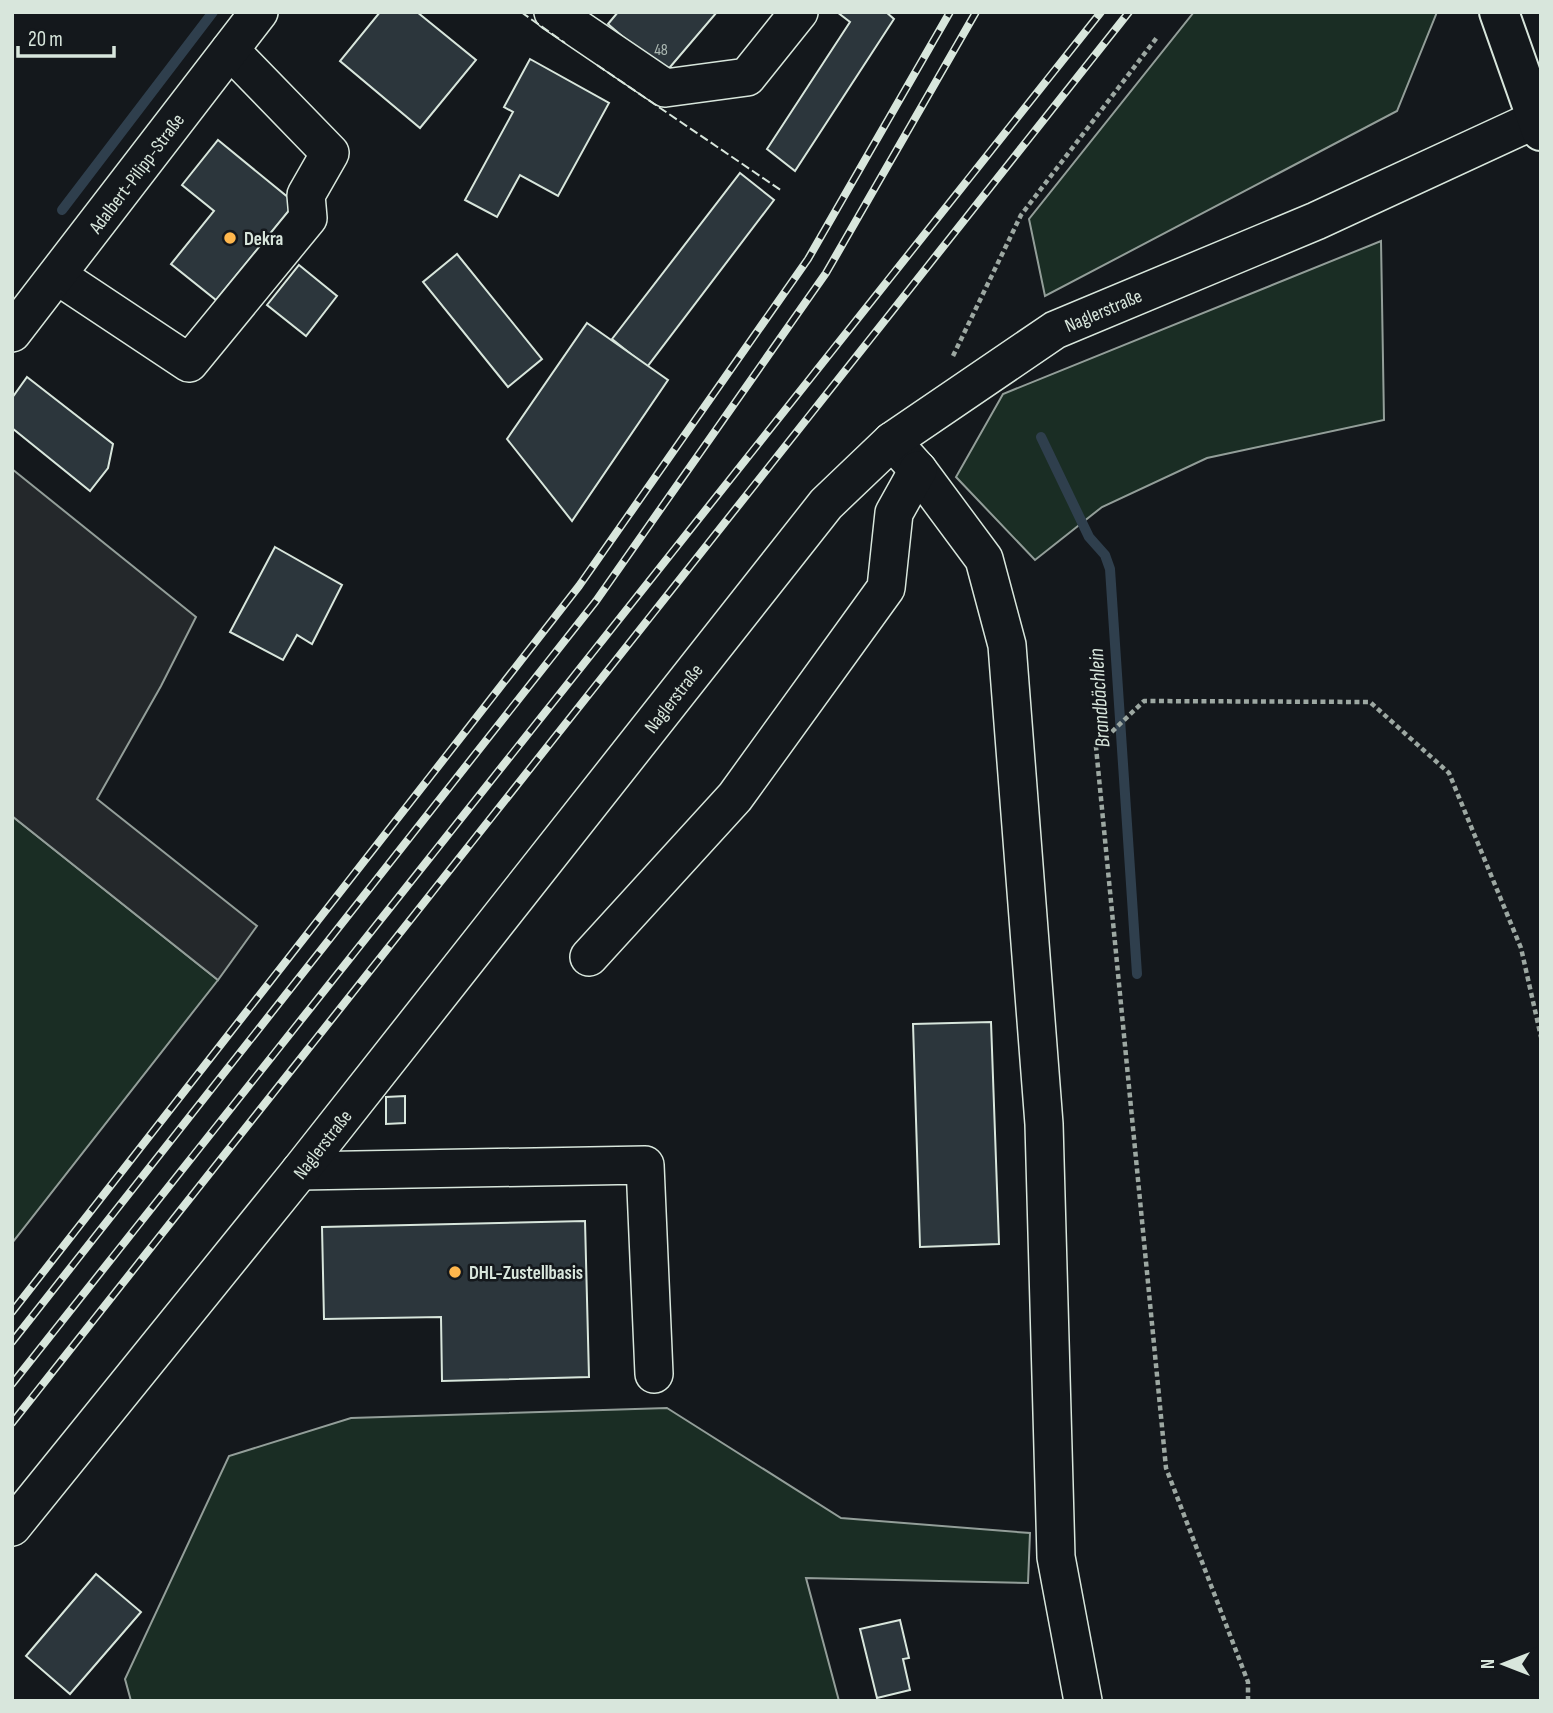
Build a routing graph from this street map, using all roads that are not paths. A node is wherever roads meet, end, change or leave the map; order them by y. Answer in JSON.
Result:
{"nodes":[{"id":1,"x":259,"y":12,"type":"edge"},
{"id":2,"x":553,"y":12,"type":"edge"},
{"id":3,"x":799,"y":12,"type":"edge"},
{"id":4,"x":1499,"y":12,"type":"edge"},
{"id":5,"x":594,"y":24,"type":"edge"},
{"id":6,"x":230,"y":50,"type":"junction"},
{"id":7,"x":1539,"y":123,"type":"edge"},
{"id":8,"x":58,"y":276,"type":"junction"},
{"id":9,"x":12,"y":333,"type":"edge"},
{"id":10,"x":892,"y":441,"type":"junction"},
{"id":11,"x":918,"y":470,"type":"junction"},
{"id":12,"x":589,"y":957,"type":"dead end"},
{"id":13,"x":300,"y":1171,"type":"junction"},
{"id":14,"x":653,"y":1374,"type":"dead end"},
{"id":15,"x":12,"y":1527,"type":"edge"},
{"id":16,"x":1083,"y":1701,"type":"edge"}],
"edges":[{"from":1,"to":6,"type":"street","name":"Adalbert-Pilipp-Straße"},
{"from":2,"to":5,"type":"street"},
{"from":3,"to":5,"type":"street"},
{"from":4,"to":7,"type":"main road"},
{"from":6,"to":8,"type":"street","name":"Adalbert-Pilipp-Straße"},
{"from":6,"to":8,"type":"street"},
{"from":7,"to":10,"type":"street","name":"Naglerstraße"},
{"from":8,"to":9,"type":"street","name":"Adalbert-Pilipp-Straße"},
{"from":10,"to":11,"type":"street"},
{"from":10,"to":13,"type":"street","name":"Naglerstraße"},
{"from":11,"to":12,"type":"street"},
{"from":11,"to":16,"type":"street"},
{"from":13,"to":14,"type":"street"},
{"from":13,"to":15,"type":"street","name":"Naglerstraße"}]}
